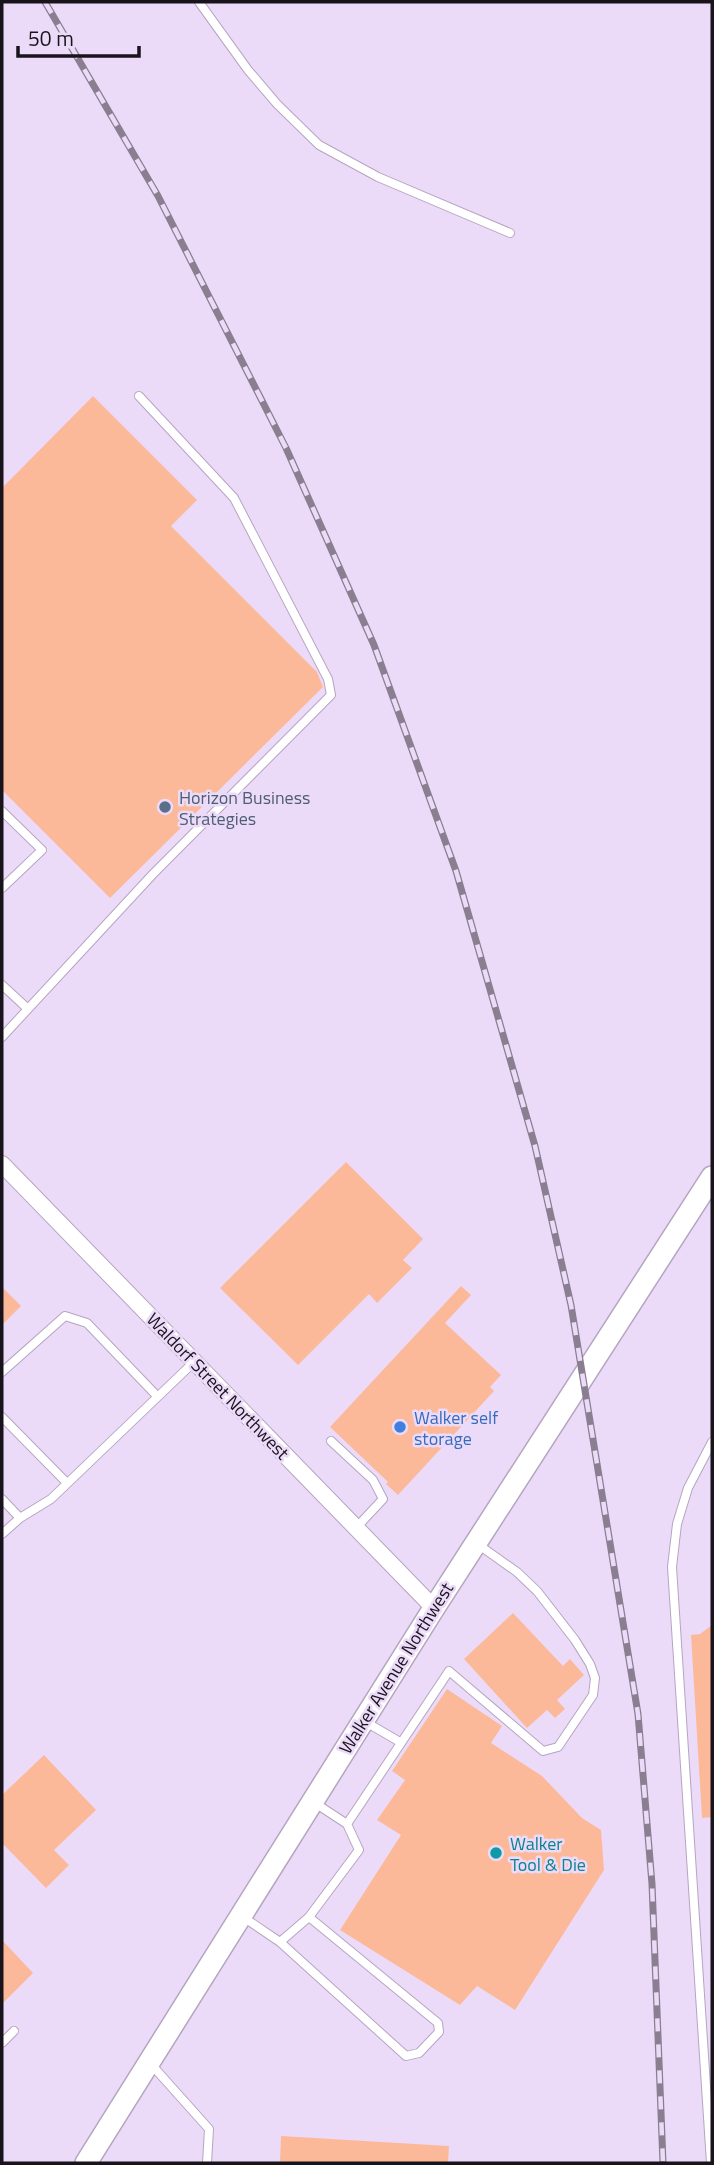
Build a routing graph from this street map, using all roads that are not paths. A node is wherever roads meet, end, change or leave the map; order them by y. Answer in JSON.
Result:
{"nodes":[{"id":1,"x":199,"y":2,"type":"edge"},
{"id":2,"x":510,"y":233,"type":"dead end"},
{"id":3,"x":139,"y":396,"type":"dead end"},
{"id":4,"x":2,"y":811,"type":"edge"},
{"id":5,"x":2,"y":888,"type":"edge"},
{"id":6,"x":2,"y":985,"type":"edge"},
{"id":7,"x":28,"y":1010,"type":"junction"},
{"id":8,"x":2,"y":1037,"type":"edge"},
{"id":9,"x":4,"y":1171,"type":"edge"},
{"id":10,"x":712,"y":1177,"type":"edge"},
{"id":11,"x":194,"y":1362,"type":"junction"},
{"id":12,"x":2,"y":1372,"type":"edge"},
{"id":13,"x":158,"y":1396,"type":"junction"},
{"id":14,"x":2,"y":1418,"type":"edge"},
{"id":15,"x":331,"y":1441,"type":"dead end"},
{"id":16,"x":712,"y":1442,"type":"edge"},
{"id":17,"x":67,"y":1483,"type":"junction"},
{"id":18,"x":2,"y":1499,"type":"edge"},
{"id":19,"x":20,"y":1518,"type":"junction"},
{"id":20,"x":356,"y":1528,"type":"junction"},
{"id":21,"x":2,"y":1534,"type":"edge"},
{"id":22,"x":476,"y":1543,"type":"junction"},
{"id":23,"x":435,"y":1608,"type":"junction"},
{"id":24,"x":364,"y":1721,"type":"junction"},
{"id":25,"x":400,"y":1742,"type":"junction"},
{"id":26,"x":313,"y":1801,"type":"junction"},
{"id":27,"x":348,"y":1825,"type":"junction"},
{"id":28,"x":241,"y":1915,"type":"junction"},
{"id":29,"x":309,"y":1917,"type":"junction"},
{"id":30,"x":280,"y":1942,"type":"junction"},
{"id":31,"x":13,"y":2031,"type":"dead end"},
{"id":32,"x":2,"y":2043,"type":"edge"},
{"id":33,"x":149,"y":2061,"type":"junction"},
{"id":34,"x":86,"y":2163,"type":"edge"},
{"id":35,"x":207,"y":2163,"type":"edge"},
{"id":36,"x":711,"y":2163,"type":"edge"}],
"edges":[{"from":1,"to":2,"type":"lane"},
{"from":3,"to":7,"type":"lane"},
{"from":4,"to":5,"type":"lane"},
{"from":6,"to":7,"type":"lane"},
{"from":7,"to":8,"type":"lane"},
{"from":9,"to":11,"type":"street","name":"Waldorf Street Northwest"},
{"from":10,"to":22,"type":"main road","name":"Walker Avenue Northwest"},
{"from":11,"to":13,"type":"lane"},
{"from":11,"to":20,"type":"street","name":"Waldorf Street Northwest"},
{"from":12,"to":13,"type":"lane"},
{"from":13,"to":17,"type":"lane"},
{"from":14,"to":17,"type":"lane"},
{"from":15,"to":20,"type":"lane"},
{"from":16,"to":36,"type":"lane"},
{"from":17,"to":19,"type":"lane"},
{"from":18,"to":19,"type":"lane"},
{"from":19,"to":21,"type":"lane"},
{"from":20,"to":23,"type":"street","name":"Waldorf Street Northwest"},
{"from":22,"to":23,"type":"main road","name":"Walker Avenue Northwest"},
{"from":22,"to":25,"type":"lane"},
{"from":23,"to":24,"type":"main road","name":"Walker Avenue Northwest"},
{"from":24,"to":25,"type":"lane"},
{"from":24,"to":26,"type":"main road","name":"Walker Avenue Northwest"},
{"from":25,"to":27,"type":"lane"},
{"from":26,"to":27,"type":"lane"},
{"from":26,"to":28,"type":"main road","name":"Walker Avenue Northwest"},
{"from":27,"to":29,"type":"lane"},
{"from":28,"to":30,"type":"lane"},
{"from":28,"to":33,"type":"main road","name":"Walker Avenue Northwest"},
{"from":29,"to":30,"type":"lane"},
{"from":29,"to":30,"type":"lane"},
{"from":31,"to":32,"type":"lane"},
{"from":33,"to":34,"type":"main road","name":"Walker Avenue Northwest"},
{"from":33,"to":35,"type":"lane"}]}
